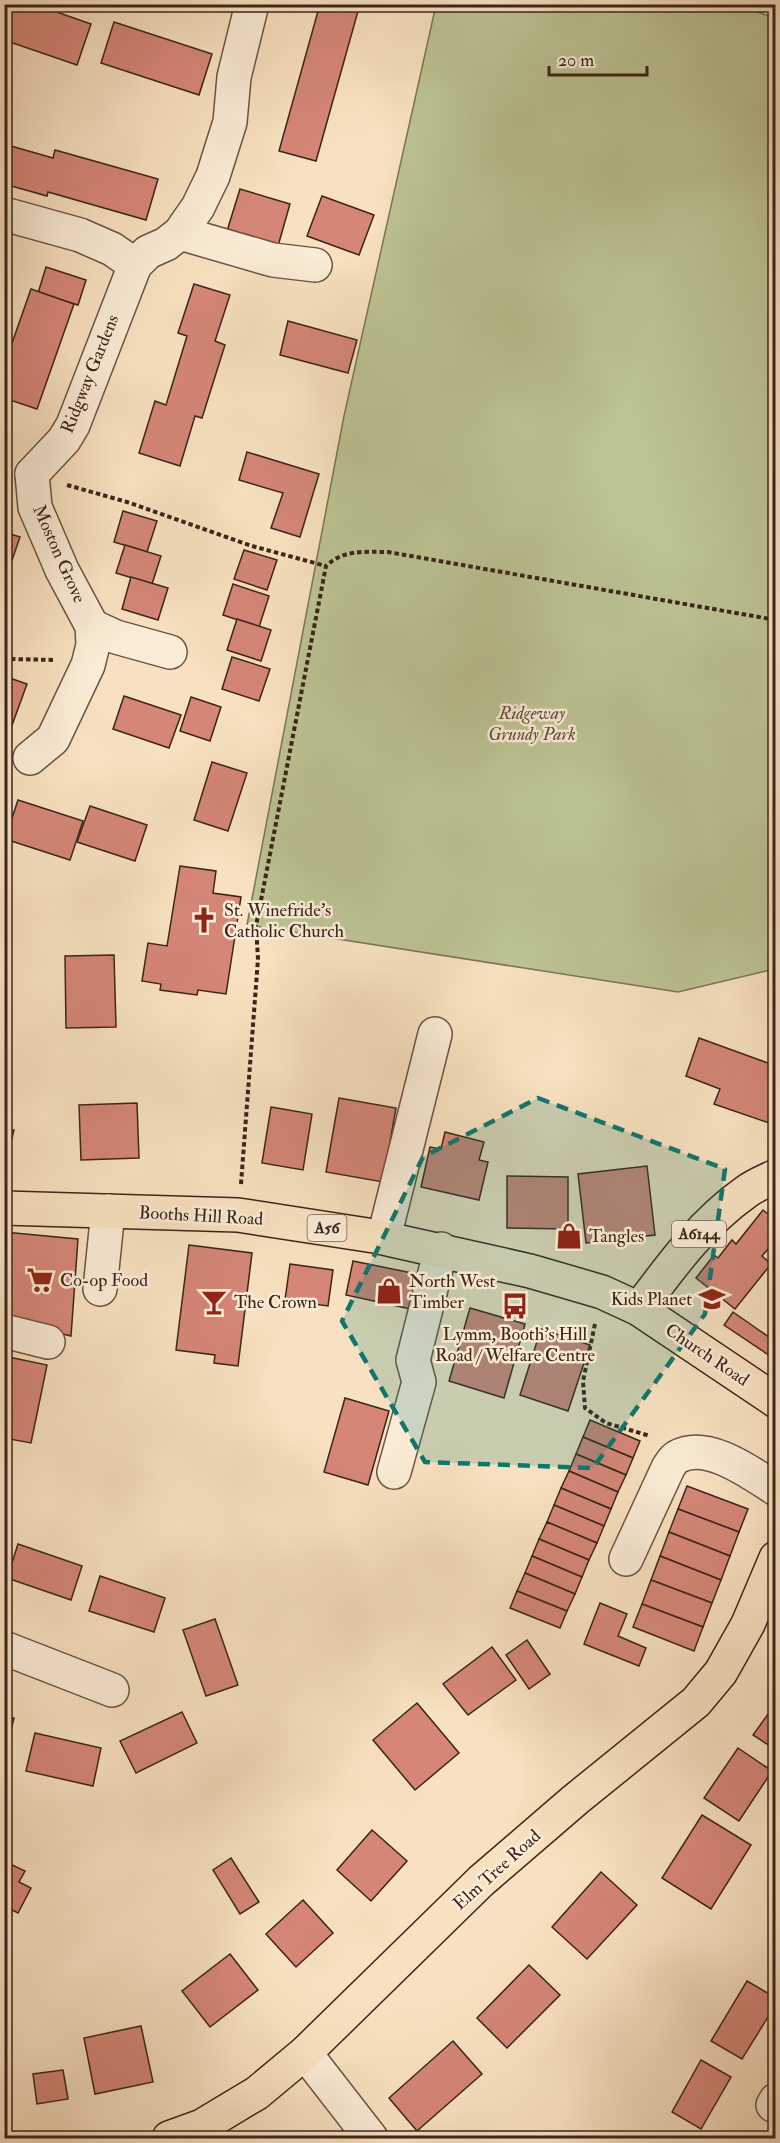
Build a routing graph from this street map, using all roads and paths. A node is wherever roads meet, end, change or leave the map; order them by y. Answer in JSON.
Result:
{"nodes":[{"id":1,"x":241,"y":8,"type":"edge"},
{"id":2,"x":4,"y":214,"type":"edge"},
{"id":3,"x":180,"y":232,"type":"junction"},
{"id":4,"x":135,"y":265,"type":"junction"},
{"id":5,"x":315,"y":265,"type":"dead end"},
{"id":6,"x":18,"y":479,"type":"edge"},
{"id":7,"x":326,"y":566,"type":"junction"},
{"id":8,"x":776,"y":620,"type":"edge"},
{"id":9,"x":92,"y":626,"type":"junction"},
{"id":10,"x":170,"y":652,"type":"dead end"},
{"id":11,"x":4,"y":656,"type":"edge"},
{"id":12,"x":88,"y":665,"type":"junction"},
{"id":13,"x":30,"y":758,"type":"dead end"},
{"id":14,"x":435,"y":1034,"type":"dead end"},
{"id":15,"x":772,"y":1183,"type":"edge"},
{"id":16,"x":4,"y":1208,"type":"edge"},
{"id":17,"x":108,"y":1211,"type":"junction"},
{"id":18,"x":238,"y":1215,"type":"junction"},
{"id":19,"x":384,"y":1238,"type":"junction"},
{"id":20,"x":441,"y":1249,"type":"junction"},
{"id":21,"x":100,"y":1289,"type":"dead end"},
{"id":22,"x":602,"y":1292,"type":"junction"},
{"id":23,"x":639,"y":1309,"type":"junction"},
{"id":24,"x":4,"y":1331,"type":"edge"},
{"id":25,"x":48,"y":1342,"type":"dead end"},
{"id":26,"x":776,"y":1401,"type":"edge"},
{"id":27,"x":676,"y":1458,"type":"junction"},
{"id":28,"x":394,"y":1472,"type":"dead end"},
{"id":29,"x":776,"y":1489,"type":"edge"},
{"id":30,"x":776,"y":1558,"type":"edge"},
{"id":31,"x":626,"y":1559,"type":"dead end"},
{"id":32,"x":4,"y":1648,"type":"edge"},
{"id":33,"x":112,"y":1690,"type":"dead end"},
{"id":34,"x":305,"y":2053,"type":"junction"},
{"id":35,"x":169,"y":2139,"type":"edge"},
{"id":36,"x":370,"y":2139,"type":"edge"}],
"edges":[{"from":1,"to":3,"type":"street"},
{"from":2,"to":4,"type":"street"},
{"from":3,"to":4,"type":"street"},
{"from":3,"to":5,"type":"street"},
{"from":4,"to":6,"type":"street","name":"Ridgway Gardens"},
{"from":6,"to":7,"type":"path"},
{"from":6,"to":9,"type":"street","name":"Moston Grove"},
{"from":7,"to":8,"type":"path"},
{"from":7,"to":18,"type":"path"},
{"from":9,"to":10,"type":"street"},
{"from":9,"to":12,"type":"street"},
{"from":11,"to":12,"type":"path"},
{"from":12,"to":13,"type":"street"},
{"from":14,"to":19,"type":"street"},
{"from":15,"to":23,"type":"main road","number":"A6144"},
{"from":16,"to":17,"type":"main road","name":"Booths Hill Road","number":"A56"},
{"from":17,"to":18,"type":"main road","name":"Booths Hill Road","number":"A56"},
{"from":17,"to":21,"type":"street"},
{"from":18,"to":19,"type":"main road","name":"Booths Hill Road","number":"A56"},
{"from":19,"to":20,"type":"main road","name":"Booths Hill Road","number":"A56"},
{"from":20,"to":22,"type":"main road","name":"Booths Hill Road","number":"A56"},
{"from":20,"to":28,"type":"street"},
{"from":22,"to":23,"type":"main road","name":"Booths Hill Road","number":"A56"},
{"from":22,"to":27,"type":"path"},
{"from":23,"to":26,"type":"main road","name":"Church Road","number":"A56"},
{"from":24,"to":25,"type":"street"},
{"from":27,"to":29,"type":"street"},
{"from":27,"to":31,"type":"street"},
{"from":30,"to":34,"type":"main road","name":"Elm Tree Road"},
{"from":32,"to":33,"type":"street"},
{"from":34,"to":35,"type":"main road","name":"Elm Tree Road"},
{"from":34,"to":36,"type":"street"}]}
